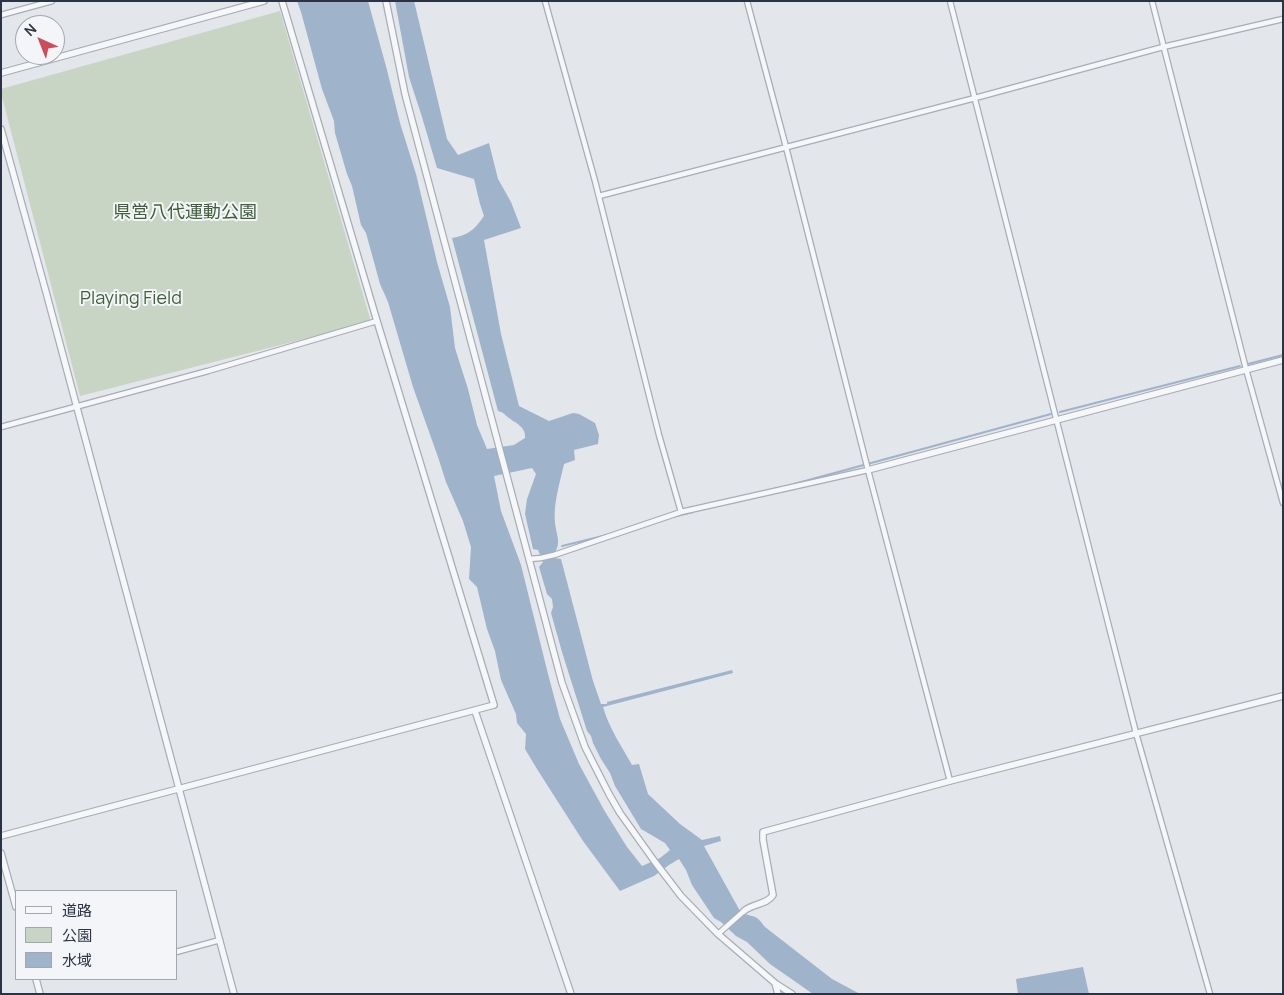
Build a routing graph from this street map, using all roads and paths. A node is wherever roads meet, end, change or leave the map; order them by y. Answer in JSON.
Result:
{"nodes":[{"id":1,"x":52,"y":1,"type":"edge"},
{"id":2,"x":264,"y":1,"type":"edge"},
{"id":3,"x":282,"y":1,"type":"edge"},
{"id":4,"x":386,"y":1,"type":"edge"},
{"id":5,"x":545,"y":1,"type":"edge"},
{"id":6,"x":747,"y":1,"type":"edge"},
{"id":7,"x":950,"y":1,"type":"edge"},
{"id":8,"x":1152,"y":1,"type":"edge"},
{"id":9,"x":1,"y":15,"type":"edge"},
{"id":10,"x":1283,"y":18,"type":"edge"},
{"id":11,"x":1163,"y":47,"type":"junction"},
{"id":12,"x":1,"y":73,"type":"edge"},
{"id":13,"x":975,"y":98,"type":"junction"},
{"id":14,"x":1,"y":129,"type":"edge"},
{"id":15,"x":786,"y":147,"type":"junction"},
{"id":16,"x":598,"y":196,"type":"junction"},
{"id":17,"x":377,"y":321,"type":"junction"},
{"id":18,"x":1283,"y":360,"type":"edge"},
{"id":19,"x":1246,"y":369,"type":"junction"},
{"id":20,"x":76,"y":408,"type":"junction"},
{"id":21,"x":1057,"y":421,"type":"junction"},
{"id":22,"x":1,"y":427,"type":"edge"},
{"id":23,"x":867,"y":467,"type":"junction"},
{"id":24,"x":1283,"y":503,"type":"edge"},
{"id":25,"x":681,"y":512,"type":"junction"},
{"id":26,"x":529,"y":559,"type":"junction"},
{"id":27,"x":1283,"y":696,"type":"edge"},
{"id":28,"x":475,"y":711,"type":"junction"},
{"id":29,"x":1136,"y":733,"type":"junction"},
{"id":30,"x":950,"y":782,"type":"junction"},
{"id":31,"x":180,"y":789,"type":"junction"},
{"id":32,"x":1,"y":836,"type":"edge"},
{"id":33,"x":1,"y":853,"type":"edge"},
{"id":34,"x":15,"y":903,"type":"edge"},
{"id":35,"x":744,"y":911,"type":"joint"},
{"id":36,"x":718,"y":934,"type":"junction"},
{"id":37,"x":220,"y":940,"type":"junction"},
{"id":38,"x":178,"y":951,"type":"edge"},
{"id":39,"x":36,"y":980,"type":"edge"},
{"id":40,"x":775,"y":983,"type":"junction"},
{"id":41,"x":40,"y":994,"type":"edge"},
{"id":42,"x":234,"y":994,"type":"edge"},
{"id":43,"x":571,"y":994,"type":"edge"},
{"id":44,"x":778,"y":994,"type":"edge"},
{"id":45,"x":792,"y":994,"type":"edge"},
{"id":46,"x":1210,"y":994,"type":"edge"}],
"edges":[{"from":1,"to":9,"type":"street"},
{"from":2,"to":12,"type":"street"},
{"from":3,"to":17,"type":"street"},
{"from":4,"to":26,"type":"street"},
{"from":5,"to":16,"type":"street"},
{"from":6,"to":15,"type":"street"},
{"from":7,"to":13,"type":"street"},
{"from":8,"to":11,"type":"street"},
{"from":10,"to":11,"type":"street"},
{"from":11,"to":13,"type":"street"},
{"from":11,"to":19,"type":"street"},
{"from":13,"to":15,"type":"street"},
{"from":13,"to":21,"type":"street"},
{"from":14,"to":20,"type":"street"},
{"from":15,"to":16,"type":"street"},
{"from":15,"to":23,"type":"street"},
{"from":16,"to":25,"type":"street"},
{"from":17,"to":20,"type":"street"},
{"from":17,"to":28,"type":"street"},
{"from":18,"to":19,"type":"street"},
{"from":19,"to":21,"type":"street"},
{"from":19,"to":24,"type":"street"},
{"from":20,"to":22,"type":"street"},
{"from":20,"to":31,"type":"street"},
{"from":21,"to":23,"type":"street"},
{"from":21,"to":29,"type":"street"},
{"from":23,"to":25,"type":"street"},
{"from":23,"to":30,"type":"street"},
{"from":25,"to":26,"type":"street"},
{"from":26,"to":36,"type":"street"},
{"from":27,"to":29,"type":"street"},
{"from":28,"to":31,"type":"street"},
{"from":28,"to":43,"type":"street"},
{"from":29,"to":30,"type":"street"},
{"from":29,"to":46,"type":"street"},
{"from":30,"to":35,"type":"street"},
{"from":31,"to":32,"type":"street"},
{"from":31,"to":37,"type":"street"},
{"from":33,"to":34,"type":"street"},
{"from":35,"to":36,"type":"street"},
{"from":36,"to":40,"type":"street"},
{"from":37,"to":38,"type":"street"},
{"from":37,"to":42,"type":"street"},
{"from":39,"to":41,"type":"street"},
{"from":40,"to":44,"type":"street"},
{"from":40,"to":45,"type":"street"}]}
